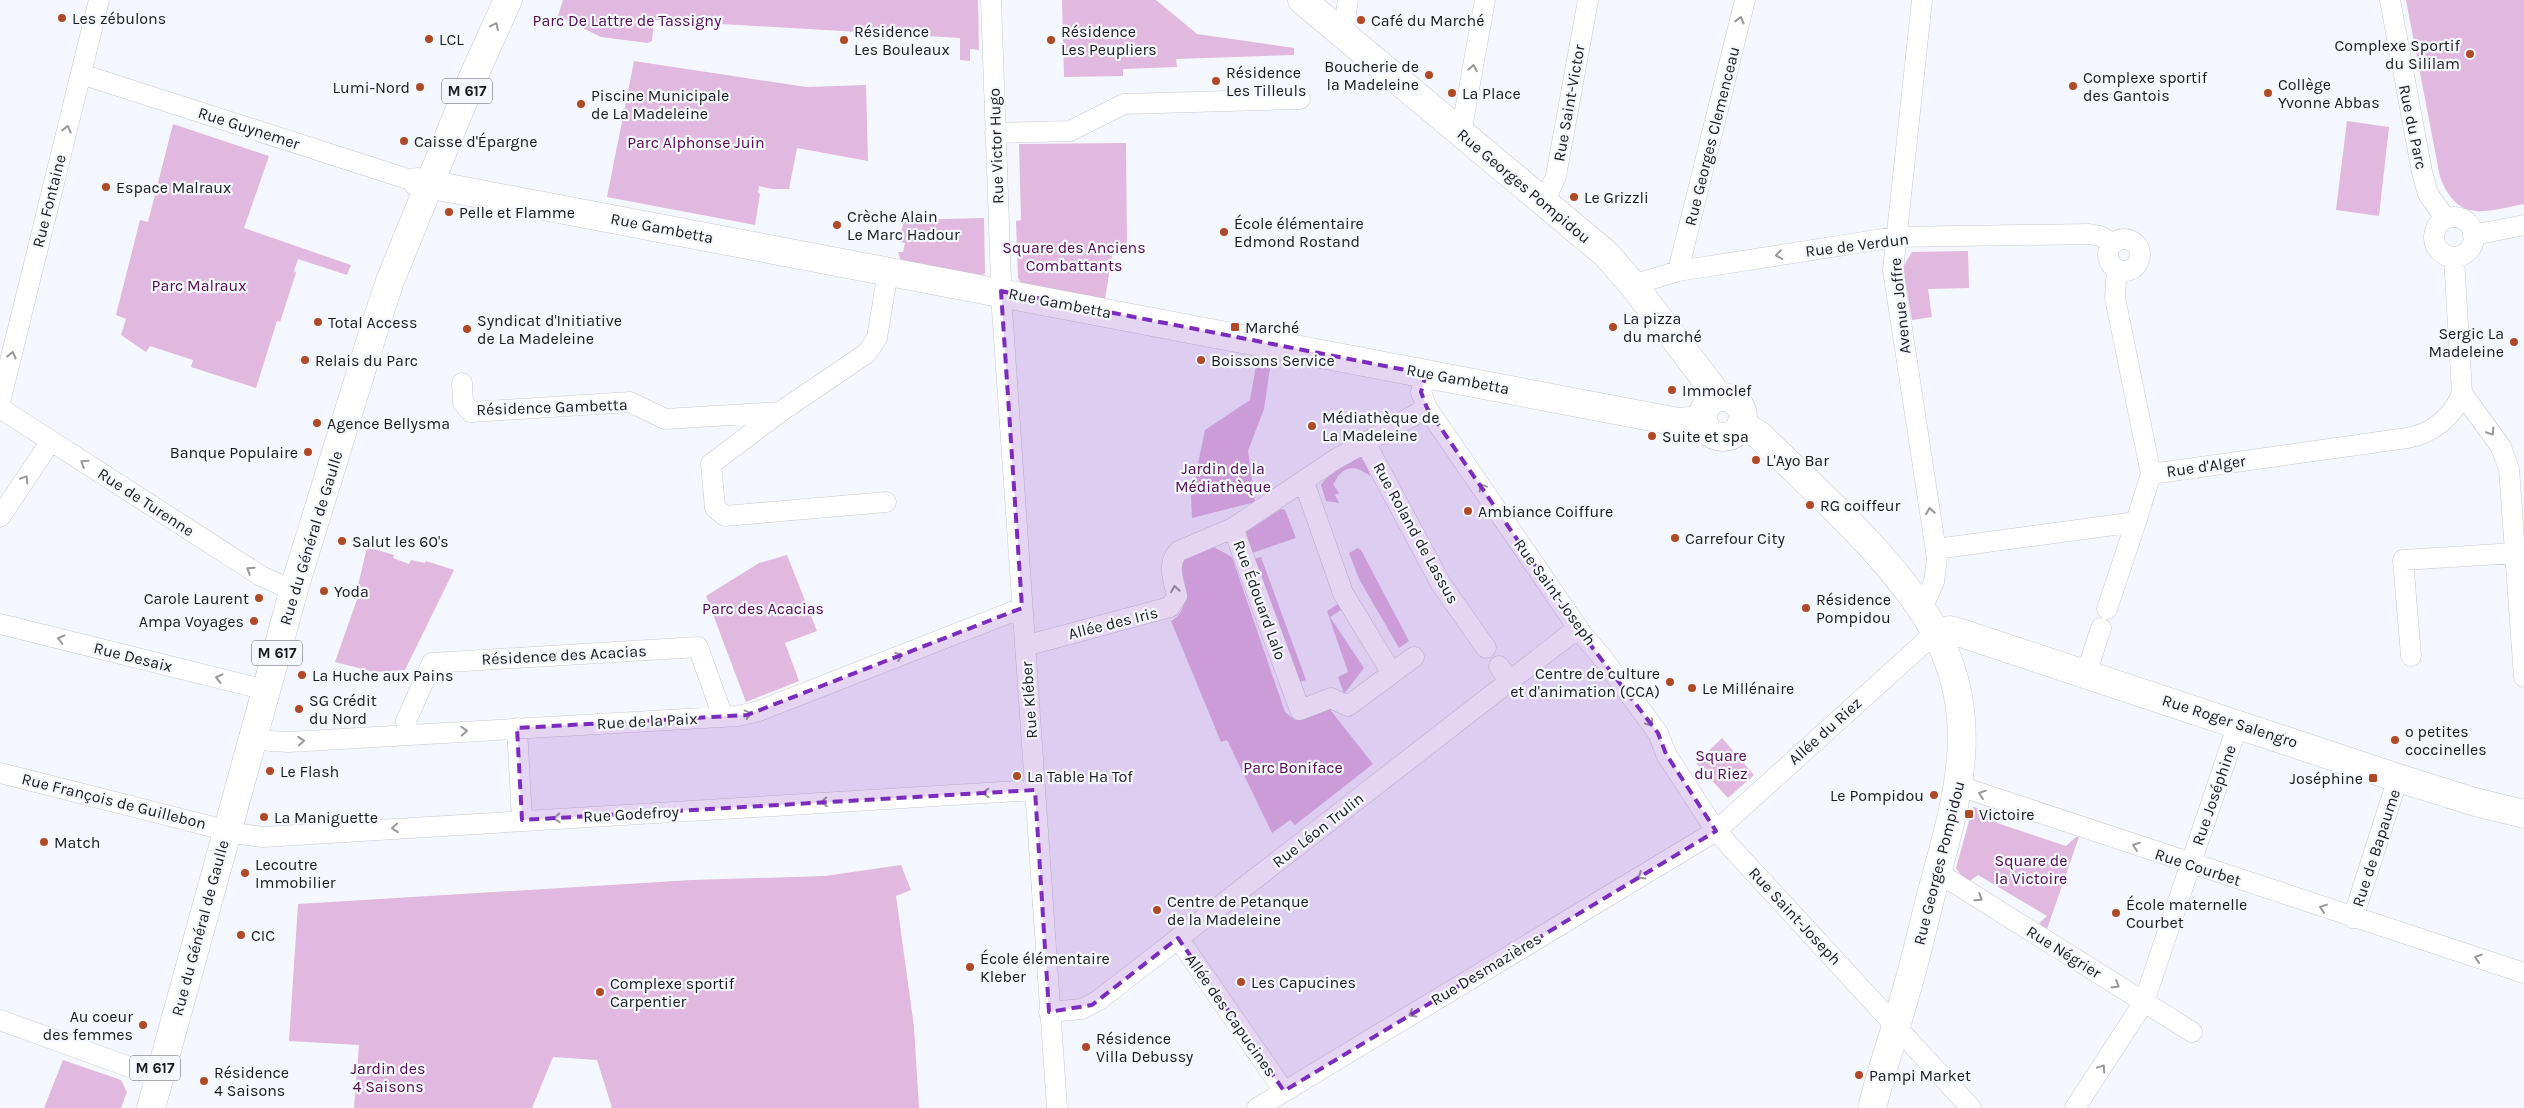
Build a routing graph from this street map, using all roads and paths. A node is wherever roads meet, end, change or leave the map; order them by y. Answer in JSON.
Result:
{"nodes":[{"id":1,"x":99,"y":0,"type":"edge"},
{"id":2,"x":488,"y":0,"type":"edge"},
{"id":3,"x":508,"y":0,"type":"edge"},
{"id":4,"x":991,"y":0,"type":"edge"},
{"id":5,"x":1302,"y":0,"type":"edge"},
{"id":6,"x":1348,"y":0,"type":"edge"},
{"id":7,"x":1485,"y":0,"type":"edge"},
{"id":8,"x":1588,"y":0,"type":"edge"},
{"id":9,"x":1745,"y":0,"type":"edge"},
{"id":10,"x":1922,"y":0,"type":"edge"},
{"id":11,"x":2390,"y":0,"type":"edge"},
{"id":12,"x":1343,"y":34,"type":"junction"},
{"id":13,"x":81,"y":74,"type":"junction"},
{"id":14,"x":1300,"y":99,"type":"dead end"},
{"id":15,"x":995,"y":133,"type":"junction"},
{"id":16,"x":1461,"y":134,"type":"junction"},
{"id":17,"x":424,"y":183,"type":"junction"},
{"id":18,"x":1544,"y":203,"type":"junction"},
{"id":19,"x":2446,"y":219,"type":"junction"},
{"id":20,"x":2524,"y":225,"type":"edge"},
{"id":21,"x":2474,"y":235,"type":"junction"},
{"id":22,"x":1896,"y":237,"type":"junction"},
{"id":23,"x":2454,"y":257,"type":"junction"},
{"id":24,"x":888,"y":271,"type":"junction"},
{"id":25,"x":1678,"y":271,"type":"junction"},
{"id":26,"x":1633,"y":284,"type":"junction"},
{"id":27,"x":1001,"y":291,"type":"junction"},
{"id":28,"x":1426,"y":374,"type":"junction"},
{"id":29,"x":462,"y":383,"type":"dead end"},
{"id":30,"x":2462,"y":393,"type":"junction"},
{"id":31,"x":0,"y":402,"type":"edge"},
{"id":32,"x":0,"y":408,"type":"edge"},
{"id":33,"x":1427,"y":408,"type":"junction"},
{"id":34,"x":1710,"y":409,"type":"junction"},
{"id":35,"x":780,"y":412,"type":"junction"},
{"id":36,"x":50,"y":441,"type":"junction"},
{"id":37,"x":1365,"y":442,"type":"junction"},
{"id":38,"x":2151,"y":474,"type":"junction"},
{"id":39,"x":1304,"y":482,"type":"junction"},
{"id":40,"x":886,"y":502,"type":"dead end"},
{"id":41,"x":0,"y":517,"type":"edge"},
{"id":42,"x":2136,"y":522,"type":"junction"},
{"id":43,"x":1233,"y":528,"type":"junction"},
{"id":44,"x":1936,"y":550,"type":"junction"},
{"id":45,"x":2516,"y":553,"type":"junction"},
{"id":46,"x":294,"y":590,"type":"junction"},
{"id":47,"x":1022,"y":608,"type":"junction"},
{"id":48,"x":1922,"y":608,"type":"junction"},
{"id":49,"x":0,"y":624,"type":"edge"},
{"id":50,"x":1578,"y":628,"type":"junction"},
{"id":51,"x":1936,"y":632,"type":"junction"},
{"id":52,"x":1025,"y":646,"type":"junction"},
{"id":53,"x":1486,"y":648,"type":"dead end"},
{"id":54,"x":2411,"y":656,"type":"dead end"},
{"id":55,"x":1414,"y":657,"type":"dead end"},
{"id":56,"x":1391,"y":672,"type":"junction"},
{"id":57,"x":2086,"y":674,"type":"junction"},
{"id":58,"x":2524,"y":677,"type":"edge"},
{"id":59,"x":266,"y":690,"type":"junction"},
{"id":60,"x":723,"y":717,"type":"junction"},
{"id":61,"x":2238,"y":724,"type":"junction"},
{"id":62,"x":517,"y":728,"type":"junction"},
{"id":63,"x":408,"y":733,"type":"junction"},
{"id":64,"x":253,"y":736,"type":"junction"},
{"id":65,"x":0,"y":773,"type":"edge"},
{"id":66,"x":2398,"y":778,"type":"junction"},
{"id":67,"x":1959,"y":786,"type":"junction"},
{"id":68,"x":1035,"y":790,"type":"junction"},
{"id":69,"x":2524,"y":814,"type":"edge"},
{"id":70,"x":522,"y":820,"type":"junction"},
{"id":71,"x":227,"y":830,"type":"junction"},
{"id":72,"x":1716,"y":830,"type":"junction"},
{"id":73,"x":2191,"y":865,"type":"junction"},
{"id":74,"x":1937,"y":872,"type":"junction"},
{"id":75,"x":2353,"y":918,"type":"junction"},
{"id":76,"x":1178,"y":938,"type":"junction"},
{"id":77,"x":2524,"y":974,"type":"edge"},
{"id":78,"x":2144,"y":1002,"type":"junction"},
{"id":79,"x":1049,"y":1012,"type":"junction"},
{"id":80,"x":0,"y":1020,"type":"edge"},
{"id":81,"x":1896,"y":1026,"type":"junction"},
{"id":82,"x":2192,"y":1032,"type":"dead end"},
{"id":83,"x":156,"y":1076,"type":"junction"},
{"id":84,"x":1284,"y":1092,"type":"junction"},
{"id":85,"x":140,"y":1108,"type":"edge"},
{"id":86,"x":151,"y":1108,"type":"edge"},
{"id":87,"x":1057,"y":1108,"type":"edge"},
{"id":88,"x":1257,"y":1108,"type":"edge"},
{"id":89,"x":1872,"y":1108,"type":"edge"},
{"id":90,"x":1971,"y":1108,"type":"edge"},
{"id":91,"x":2075,"y":1108,"type":"edge"}],
"edges":[{"from":1,"to":13,"type":"street","name":"Rue Fontaine"},
{"from":2,"to":17,"type":"street","name":"Rue du Général de Gaulle","number":"M 617"},
{"from":17,"to":3,"type":"street","name":"Rue du Général de Gaulle","number":"M 617","one_way":true},
{"from":4,"to":15,"type":"street","name":"Rue Victor Hugo"},
{"from":5,"to":12,"type":"street","name":"Rue Georges Pompidou"},
{"from":6,"to":12,"type":"street"},
{"from":16,"to":7,"type":"street","one_way":true},
{"from":8,"to":18,"type":"street","name":"Rue Saint-Victor"},
{"from":25,"to":9,"type":"street","name":"Rue Georges Clemenceau","one_way":true},
{"from":10,"to":22,"type":"street","name":"Avenue Joffre"},
{"from":11,"to":19,"type":"street","name":"Rue du Parc"},
{"from":12,"to":16,"type":"street","name":"Rue Georges Pompidou"},
{"from":13,"to":17,"type":"street","name":"Rue Guynemer"},
{"from":31,"to":13,"type":"street","name":"Rue Fontaine","one_way":true},
{"from":14,"to":15,"type":"street"},
{"from":15,"to":27,"type":"street","name":"Rue Victor Hugo"},
{"from":16,"to":18,"type":"street","name":"Rue Georges Pompidou"},
{"from":17,"to":24,"type":"street","name":"Rue Gambetta"},
{"from":17,"to":46,"type":"street","name":"Rue du Général de Gaulle","number":"M 617"},
{"from":18,"to":26,"type":"street","name":"Rue Georges Pompidou"},
{"from":19,"to":21,"type":"street"},
{"from":19,"to":23,"type":"street"},
{"from":20,"to":21,"type":"street"},
{"from":21,"to":23,"type":"street"},
{"from":22,"to":25,"type":"street","name":"Rue de Verdun","one_way":true},
{"from":22,"to":38,"type":"street","name":"Rue de Verdun"},
{"from":44,"to":22,"type":"street","name":"Avenue Joffre","one_way":true},
{"from":23,"to":30,"type":"street"},
{"from":24,"to":27,"type":"street","name":"Rue Gambetta"},
{"from":24,"to":35,"type":"street"},
{"from":25,"to":26,"type":"street","name":"Rue de Verdun"},
{"from":26,"to":34,"type":"street","name":"Rue Georges Pompidou"},
{"from":27,"to":28,"type":"street","name":"Rue Gambetta"},
{"from":27,"to":47,"type":"street","name":"Rue Kléber"},
{"from":28,"to":33,"type":"street"},
{"from":28,"to":34,"type":"street","name":"Rue Gambetta"},
{"from":29,"to":35,"type":"street","name":"Résidence Gambetta"},
{"from":30,"to":38,"type":"street","name":"Rue d'Alger"},
{"from":30,"to":45,"type":"street","one_way":true},
{"from":32,"to":36,"type":"street","name":"Rue de Turenne"},
{"from":33,"to":37,"type":"street","name":"Rue Édouard Lalo"},
{"from":50,"to":33,"type":"street","name":"Rue Saint-Joseph","one_way":true},
{"from":34,"to":48,"type":"street","name":"Rue Georges Pompidou"},
{"from":35,"to":40,"type":"street"},
{"from":41,"to":36,"type":"street","one_way":true},
{"from":46,"to":36,"type":"street","name":"Rue de Turenne","one_way":true},
{"from":37,"to":39,"type":"street","name":"Rue Édouard Lalo"},
{"from":37,"to":53,"type":"street","name":"Rue Roland de Lassus"},
{"from":38,"to":42,"type":"street","name":"Rue d'Alger"},
{"from":39,"to":43,"type":"street","name":"Rue Édouard Lalo"},
{"from":39,"to":56,"type":"street"},
{"from":42,"to":44,"type":"street"},
{"from":42,"to":57,"type":"street","name":"Rue d'Alger"},
{"from":52,"to":43,"type":"street","name":"Allée des Iris","one_way":true},
{"from":43,"to":56,"type":"street","name":"Rue Édouard Lalo"},
{"from":44,"to":48,"type":"street","name":"Avenue Joffre"},
{"from":45,"to":54,"type":"street"},
{"from":45,"to":58,"type":"street"},
{"from":46,"to":59,"type":"street","name":"Rue du Général de Gaulle","number":"M 617"},
{"from":47,"to":52,"type":"street","name":"Rue Kléber"},
{"from":60,"to":47,"type":"street","name":"Rue de la Paix","one_way":true},
{"from":48,"to":51,"type":"street","name":"Rue Georges Pompidou"},
{"from":59,"to":49,"type":"street","name":"Rue Desaix","one_way":true},
{"from":50,"to":72,"type":"street","name":"Rue Saint-Joseph","one_way":true},
{"from":50,"to":76,"type":"street","name":"Rue Léon Trulin"},
{"from":51,"to":57,"type":"street","name":"Rue Roger Salengro"},
{"from":51,"to":67,"type":"street","name":"Rue Georges Pompidou"},
{"from":51,"to":72,"type":"street","name":"Allée du Riez"},
{"from":52,"to":68,"type":"street","name":"Rue Kléber"},
{"from":55,"to":56,"type":"street","name":"Rue Édouard Lalo"},
{"from":57,"to":61,"type":"street","name":"Rue Roger Salengro"},
{"from":59,"to":64,"type":"street","name":"Rue du Général de Gaulle","number":"M 617"},
{"from":60,"to":62,"type":"street","name":"Rue de la Paix"},
{"from":60,"to":63,"type":"street","name":"Résidence des Acacias"},
{"from":61,"to":66,"type":"street","name":"Rue Roger Salengro"},
{"from":61,"to":73,"type":"street","name":"Rue Joséphine"},
{"from":63,"to":62,"type":"street","name":"Rue de la Paix","one_way":true},
{"from":62,"to":70,"type":"street"},
{"from":64,"to":63,"type":"street","name":"Rue de la Paix","one_way":true},
{"from":64,"to":71,"type":"street","name":"Rue du Général de Gaulle","number":"M 617"},
{"from":65,"to":71,"type":"street","name":"Rue François de Guillebon"},
{"from":66,"to":69,"type":"street","name":"Rue Roger Salengro"},
{"from":66,"to":75,"type":"street","name":"Rue de Bapaume"},
{"from":73,"to":67,"type":"street","name":"Rue Courbet","one_way":true},
{"from":67,"to":74,"type":"street","name":"Rue Georges Pompidou"},
{"from":68,"to":70,"type":"street","name":"Rue Godefroy","one_way":true},
{"from":68,"to":79,"type":"street","name":"Rue Kléber"},
{"from":70,"to":71,"type":"street","name":"Rue Godefroy","one_way":true},
{"from":71,"to":83,"type":"street","name":"Rue du Général de Gaulle","number":"M 617"},
{"from":72,"to":81,"type":"street","name":"Rue Saint-Joseph"},
{"from":72,"to":84,"type":"street","name":"Rue Desmazières","one_way":true},
{"from":75,"to":73,"type":"street","name":"Rue Courbet","one_way":true},
{"from":73,"to":78,"type":"street","name":"Rue Joséphine"},
{"from":74,"to":78,"type":"street","name":"Rue Négrier","one_way":true},
{"from":74,"to":81,"type":"street","name":"Rue Georges Pompidou"},
{"from":77,"to":75,"type":"street","name":"Rue Courbet","one_way":true},
{"from":76,"to":79,"type":"street","name":"Rue Léon Trulin"},
{"from":76,"to":84,"type":"street","name":"Allée des Capucines"},
{"from":78,"to":82,"type":"street","name":"Rue Négrier"},
{"from":91,"to":78,"type":"street","name":"Rue Joséphine","one_way":true},
{"from":79,"to":87,"type":"street","name":"Rue Kléber"},
{"from":80,"to":83,"type":"street"},
{"from":81,"to":89,"type":"street","name":"Rue Georges Pompidou"},
{"from":81,"to":90,"type":"street","name":"Rue Saint-Joseph"},
{"from":83,"to":85,"type":"street","name":"Rue du Général de Gaulle","number":"M 617"},
{"from":83,"to":86,"type":"street","name":"Rue du Général de Gaulle","number":"M 617"},
{"from":84,"to":88,"type":"street","name":"Rue Desmazières"}]}
